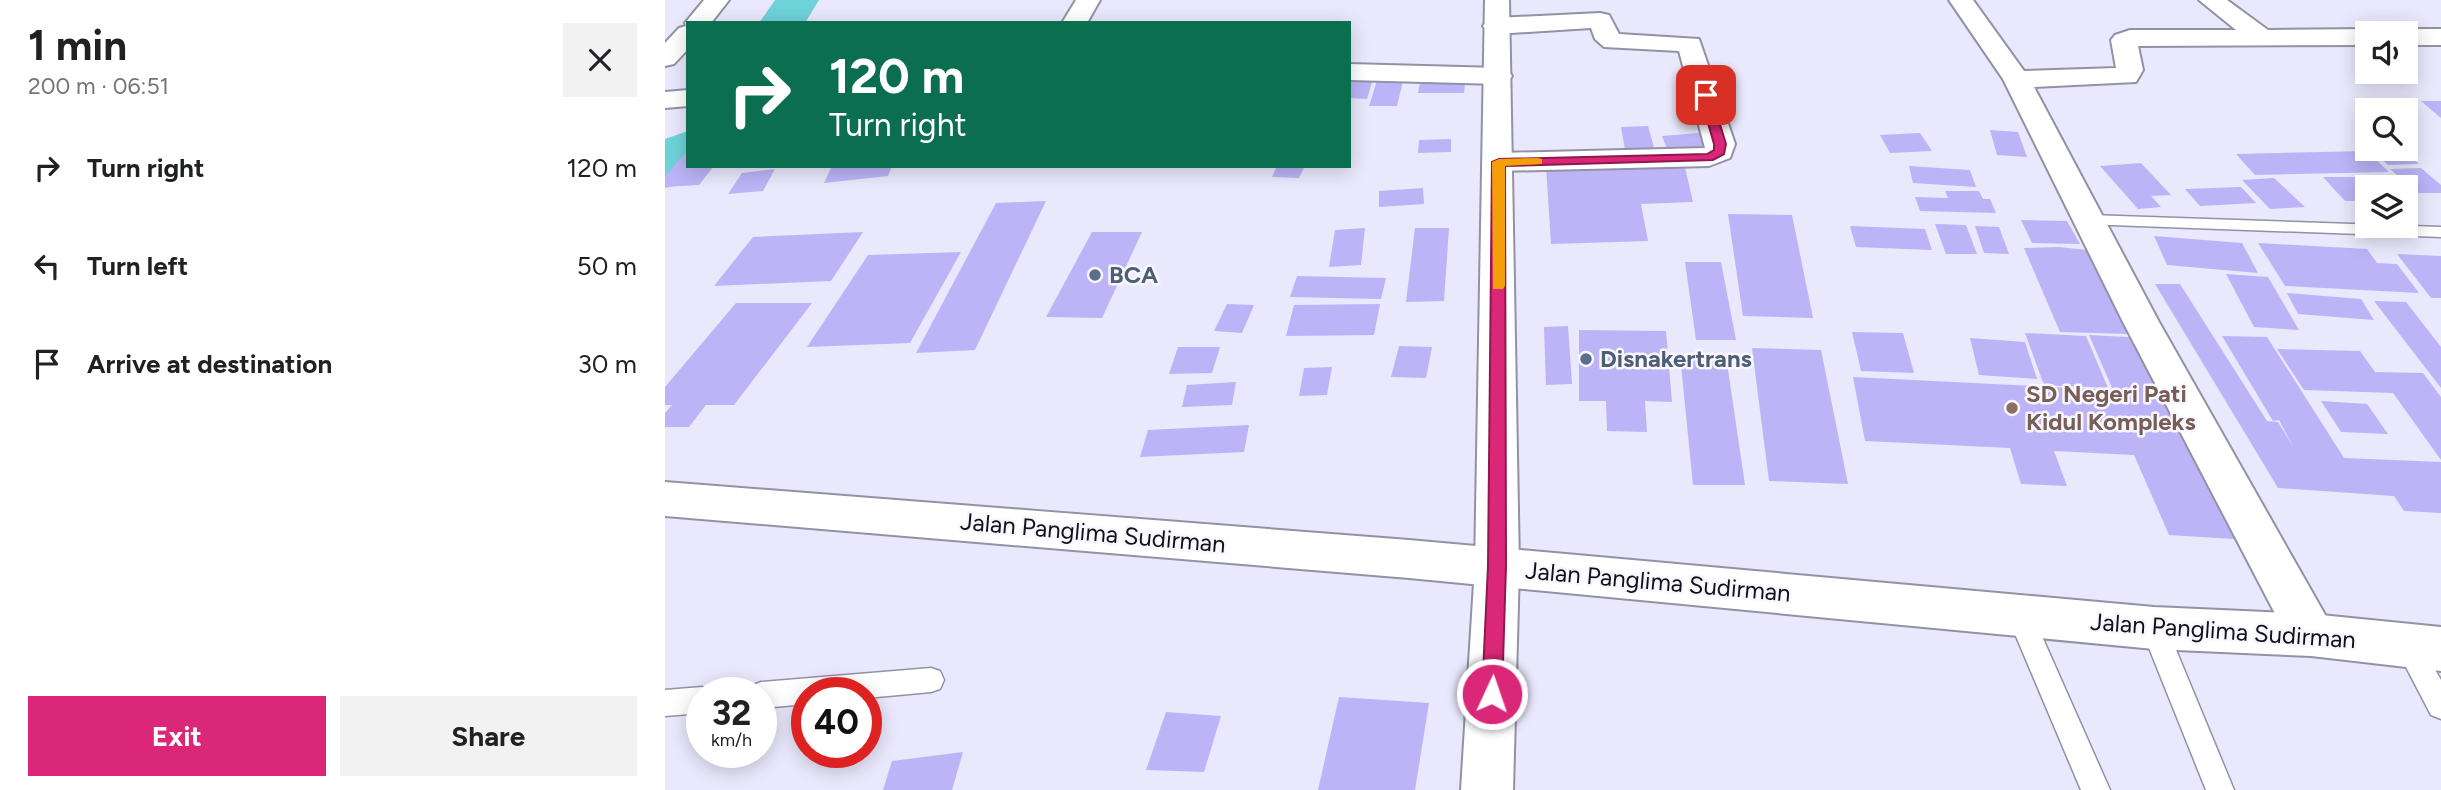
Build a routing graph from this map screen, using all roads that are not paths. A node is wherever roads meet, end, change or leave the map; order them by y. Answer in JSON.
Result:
{"nodes":[{"id":1,"x":717,"y":0,"type":"edge"},
{"id":2,"x":1088,"y":0,"type":"edge"},
{"id":3,"x":1961,"y":0,"type":"edge"},
{"id":4,"x":2211,"y":0,"type":"edge"},
{"id":5,"x":1496,"y":13,"type":"edge"},
{"id":6,"x":699,"y":21,"type":"edge"},
{"id":7,"x":1075,"y":21,"type":"edge"},
{"id":8,"x":686,"y":35,"type":"edge"},
{"id":9,"x":2262,"y":37,"type":"junction"},
{"id":10,"x":2355,"y":37,"type":"edge"},
{"id":11,"x":2418,"y":37,"type":"edge"},
{"id":12,"x":2441,"y":37,"type":"edge"},
{"id":13,"x":665,"y":58,"type":"edge"},
{"id":14,"x":1351,"y":72,"type":"edge"},
{"id":15,"x":1499,"y":76,"type":"junction"},
{"id":16,"x":2016,"y":79,"type":"junction"},
{"id":17,"x":686,"y":98,"type":"edge"},
{"id":18,"x":665,"y":100,"type":"edge"},
{"id":19,"x":1499,"y":162,"type":"junction"},
{"id":20,"x":2089,"y":220,"type":"junction"},
{"id":21,"x":2441,"y":232,"type":"edge"},
{"id":22,"x":665,"y":499,"type":"edge"},
{"id":23,"x":1497,"y":566,"type":"junction"},
{"id":24,"x":2020,"y":615,"type":"junction"},
{"id":25,"x":2154,"y":628,"type":"junction"},
{"id":26,"x":2311,"y":635,"type":"junction"},
{"id":27,"x":2425,"y":648,"type":"edge"},
{"id":28,"x":931,"y":680,"type":"dead end"},
{"id":29,"x":777,"y":694,"type":"edge"},
{"id":30,"x":686,"y":701,"type":"edge"},
{"id":31,"x":665,"y":703,"type":"edge"},
{"id":32,"x":2441,"y":706,"type":"edge"},
{"id":33,"x":1487,"y":790,"type":"edge"},
{"id":34,"x":2096,"y":790,"type":"edge"},
{"id":35,"x":2221,"y":790,"type":"edge"}],
"edges":[{"from":1,"to":6,"type":"street"},
{"from":2,"to":7,"type":"street"},
{"from":3,"to":16,"type":"street"},
{"from":4,"to":9,"type":"street"},
{"from":5,"to":15,"type":"street"},
{"from":5,"to":19,"type":"street"},
{"from":8,"to":13,"type":"street"},
{"from":9,"to":10,"type":"street"},
{"from":9,"to":16,"type":"street"},
{"from":11,"to":12,"type":"street"},
{"from":14,"to":15,"type":"street"},
{"from":15,"to":19,"type":"street"},
{"from":16,"to":20,"type":"street"},
{"from":17,"to":18,"type":"street"},
{"from":19,"to":23,"type":"street"},
{"from":20,"to":21,"type":"lane"},
{"from":20,"to":26,"type":"street"},
{"from":22,"to":23,"type":"street","name":"Jalan Panglima Sudirman"},
{"from":23,"to":24,"type":"street","name":"Jalan Panglima Sudirman"},
{"from":23,"to":33,"type":"street"},
{"from":24,"to":25,"type":"street","name":"Jalan Panglima Sudirman"},
{"from":24,"to":34,"type":"lane"},
{"from":25,"to":26,"type":"street","name":"Jalan Panglima Sudirman"},
{"from":25,"to":35,"type":"lane"},
{"from":26,"to":27,"type":"street","name":"Jalan Panglima Sudirman"},
{"from":27,"to":32,"type":"lane"},
{"from":28,"to":29,"type":"lane"},
{"from":30,"to":31,"type":"lane"}]}
